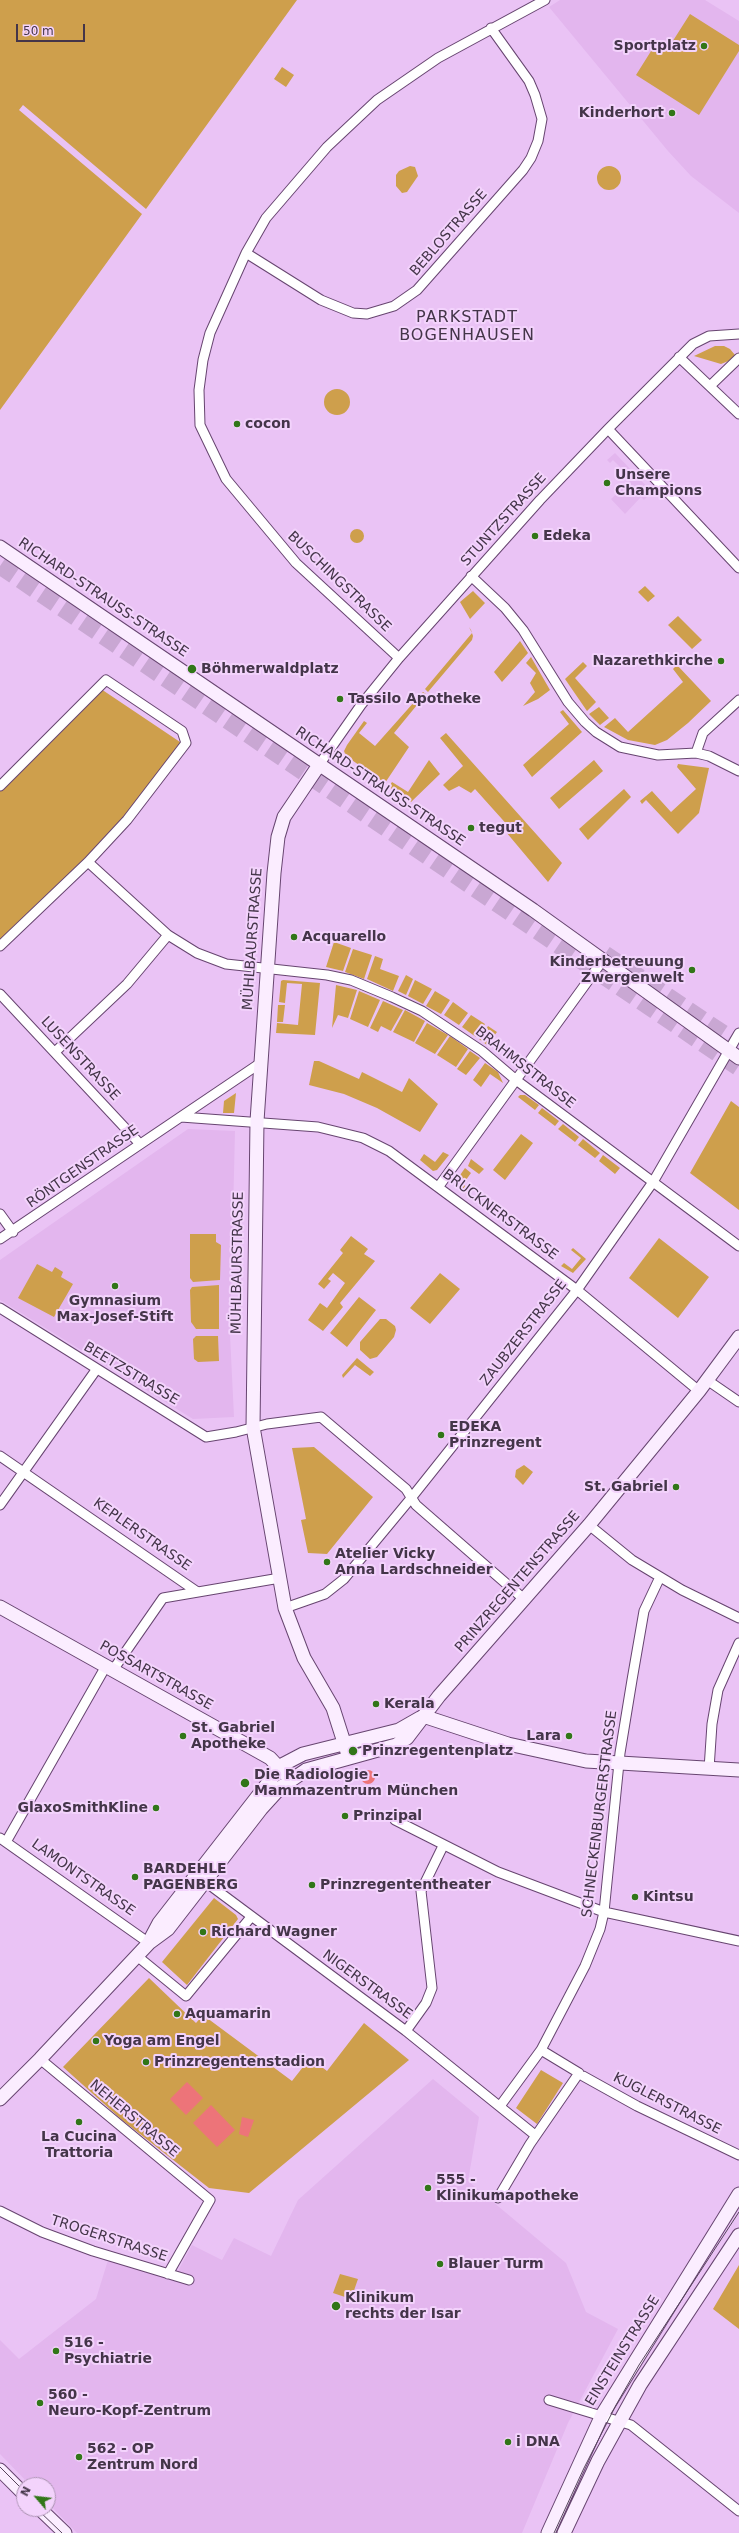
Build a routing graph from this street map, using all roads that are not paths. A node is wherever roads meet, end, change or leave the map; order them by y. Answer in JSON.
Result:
{"nodes":[{"id":1,"x":545,"y":0,"type":"edge"},
{"id":2,"x":491,"y":28,"type":"junction"},
{"id":3,"x":246,"y":253,"type":"junction"},
{"id":4,"x":739,"y":334,"type":"edge"},
{"id":5,"x":679,"y":357,"type":"junction"},
{"id":6,"x":739,"y":358,"type":"edge"},
{"id":7,"x":710,"y":386,"type":"junction"},
{"id":8,"x":739,"y":414,"type":"edge"},
{"id":9,"x":608,"y":429,"type":"junction"},
{"id":10,"x":0,"y":548,"type":"edge"},
{"id":11,"x":739,"y":568,"type":"edge"},
{"id":12,"x":471,"y":576,"type":"junction"},
{"id":13,"x":399,"y":658,"type":"junction"},
{"id":14,"x":739,"y":700,"type":"edge"},
{"id":15,"x":696,"y":753,"type":"junction"},
{"id":16,"x":319,"y":764,"type":"junction"},
{"id":17,"x":739,"y":771,"type":"edge"},
{"id":18,"x":1,"y":784,"type":"edge"},
{"id":19,"x":88,"y":862,"type":"junction"},
{"id":20,"x":168,"y":936,"type":"junction"},
{"id":21,"x":0,"y":946,"type":"edge"},
{"id":22,"x":603,"y":960,"type":"junction"},
{"id":23,"x":267,"y":969,"type":"junction"},
{"id":24,"x":0,"y":994,"type":"edge"},
{"id":25,"x":739,"y":1033,"type":"edge"},
{"id":26,"x":54,"y":1052,"type":"junction"},
{"id":27,"x":734,"y":1055,"type":"edge"},
{"id":28,"x":259,"y":1064,"type":"junction"},
{"id":29,"x":516,"y":1080,"type":"junction"},
{"id":30,"x":181,"y":1117,"type":"junction"},
{"id":31,"x":257,"y":1121,"type":"junction"},
{"id":32,"x":140,"y":1144,"type":"junction"},
{"id":33,"x":652,"y":1182,"type":"junction"},
{"id":34,"x":439,"y":1186,"type":"junction"},
{"id":35,"x":0,"y":1214,"type":"edge"},
{"id":36,"x":13,"y":1232,"type":"junction"},
{"id":37,"x":0,"y":1239,"type":"edge"},
{"id":38,"x":739,"y":1246,"type":"edge"},
{"id":39,"x":577,"y":1290,"type":"junction"},
{"id":40,"x":0,"y":1308,"type":"edge"},
{"id":41,"x":739,"y":1337,"type":"edge"},
{"id":42,"x":96,"y":1370,"type":"junction"},
{"id":43,"x":707,"y":1380,"type":"junction"},
{"id":44,"x":699,"y":1391,"type":"junction"},
{"id":45,"x":739,"y":1402,"type":"edge"},
{"id":46,"x":253,"y":1427,"type":"junction"},
{"id":47,"x":0,"y":1456,"type":"edge"},
{"id":48,"x":23,"y":1471,"type":"junction"},
{"id":49,"x":412,"y":1497,"type":"junction"},
{"id":50,"x":0,"y":1505,"type":"edge"},
{"id":51,"x":589,"y":1525,"type":"junction"},
{"id":52,"x":660,"y":1577,"type":"junction"},
{"id":53,"x":280,"y":1578,"type":"junction"},
{"id":54,"x":196,"y":1591,"type":"junction"},
{"id":55,"x":525,"y":1600,"type":"junction"},
{"id":56,"x":0,"y":1607,"type":"edge"},
{"id":57,"x":285,"y":1608,"type":"junction"},
{"id":58,"x":739,"y":1618,"type":"edge"},
{"id":59,"x":739,"y":1643,"type":"edge"},
{"id":60,"x":109,"y":1668,"type":"junction"},
{"id":61,"x":423,"y":1716,"type":"junction"},
{"id":62,"x":345,"y":1744,"type":"junction"},
{"id":63,"x":349,"y":1758,"type":"junction"},
{"id":64,"x":619,"y":1764,"type":"junction"},
{"id":65,"x":280,"y":1767,"type":"junction"},
{"id":66,"x":709,"y":1769,"type":"junction"},
{"id":67,"x":739,"y":1770,"type":"edge"},
{"id":68,"x":289,"y":1780,"type":"junction"},
{"id":69,"x":395,"y":1820,"type":"dead end"},
{"id":70,"x":3,"y":1840,"type":"edge"},
{"id":71,"x":443,"y":1846,"type":"junction"},
{"id":72,"x":203,"y":1876,"type":"junction"},
{"id":73,"x":604,"y":1912,"type":"junction"},
{"id":74,"x":251,"y":1917,"type":"junction"},
{"id":75,"x":739,"y":1941,"type":"edge"},
{"id":76,"x":149,"y":1942,"type":"junction"},
{"id":77,"x":137,"y":1956,"type":"junction"},
{"id":78,"x":406,"y":2031,"type":"junction"},
{"id":79,"x":541,"y":2050,"type":"junction"},
{"id":80,"x":40,"y":2059,"type":"junction"},
{"id":81,"x":581,"y":2075,"type":"junction"},
{"id":82,"x":0,"y":2099,"type":"edge"},
{"id":83,"x":500,"y":2106,"type":"junction"},
{"id":84,"x":535,"y":2135,"type":"junction"},
{"id":85,"x":739,"y":2155,"type":"edge"},
{"id":86,"x":739,"y":2194,"type":"edge"},
{"id":87,"x":498,"y":2198,"type":"dead end"},
{"id":88,"x":0,"y":2211,"type":"edge"},
{"id":89,"x":739,"y":2235,"type":"edge"},
{"id":90,"x":168,"y":2274,"type":"junction"},
{"id":91,"x":189,"y":2280,"type":"dead end"},
{"id":92,"x":549,"y":2400,"type":"dead end"},
{"id":93,"x":602,"y":2414,"type":"junction"},
{"id":94,"x":620,"y":2420,"type":"junction"},
{"id":95,"x":0,"y":2470,"type":"edge"},
{"id":96,"x":16,"y":2486,"type":"edge"},
{"id":97,"x":739,"y":2511,"type":"edge"},
{"id":98,"x":48,"y":2517,"type":"edge"},
{"id":99,"x":65,"y":2533,"type":"edge"},
{"id":100,"x":548,"y":2533,"type":"edge"},
{"id":101,"x":564,"y":2533,"type":"edge"}],
"edges":[{"from":1,"to":2,"type":"street","name":"BUSCHINGSTRASSE"},
{"from":2,"to":3,"type":"street","name":"BUSCHINGSTRASSE"},
{"from":2,"to":3,"type":"street","name":"BEBLOSTRASSE"},
{"from":3,"to":13,"type":"street","name":"BUSCHINGSTRASSE"},
{"from":4,"to":5,"type":"street","name":"STUNTZSTRASSE"},
{"from":5,"to":7,"type":"street"},
{"from":5,"to":9,"type":"street","name":"STUNTZSTRASSE"},
{"from":6,"to":7,"type":"street"},
{"from":7,"to":8,"type":"street"},
{"from":9,"to":11,"type":"street"},
{"from":9,"to":12,"type":"street","name":"STUNTZSTRASSE"},
{"from":10,"to":16,"type":"main road","name":"RICHARD-STRAUSS-STRASSE"},
{"from":12,"to":13,"type":"street","name":"STUNTZSTRASSE"},
{"from":12,"to":15,"type":"street"},
{"from":13,"to":16,"type":"street","name":"STUNTZSTRASSE"},
{"from":14,"to":15,"type":"street"},
{"from":15,"to":17,"type":"street"},
{"from":16,"to":22,"type":"main road","name":"RICHARD-STRAUSS-STRASSE"},
{"from":16,"to":23,"type":"main road","name":"MÜHLBAURSTRASSE"},
{"from":18,"to":19,"type":"street"},
{"from":19,"to":20,"type":"street","name":"BRAHMSSTRASSE"},
{"from":19,"to":21,"type":"street"},
{"from":20,"to":23,"type":"street","name":"BRAHMSSTRASSE"},
{"from":20,"to":26,"type":"street"},
{"from":22,"to":27,"type":"main road","name":"RICHARD-STRAUSS-STRASSE"},
{"from":22,"to":29,"type":"street"},
{"from":23,"to":28,"type":"main road","name":"MÜHLBAURSTRASSE"},
{"from":23,"to":29,"type":"street","name":"BRAHMSSTRASSE"},
{"from":24,"to":26,"type":"street","name":"LUSENSTRASSE"},
{"from":25,"to":27,"type":"street","name":"ZAUBZERSTRASSE"},
{"from":26,"to":32,"type":"street","name":"LUSENSTRASSE"},
{"from":27,"to":33,"type":"street","name":"ZAUBZERSTRASSE"},
{"from":28,"to":30,"type":"street","name":"RÖNTGENSTRASSE"},
{"from":28,"to":31,"type":"main road","name":"MÜHLBAURSTRASSE"},
{"from":29,"to":33,"type":"street","name":"BRAHMSSTRASSE"},
{"from":29,"to":34,"type":"street"},
{"from":30,"to":31,"type":"street"},
{"from":30,"to":32,"type":"street","name":"RÖNTGENSTRASSE"},
{"from":31,"to":34,"type":"street","name":"BRUCKNERSTRASSE"},
{"from":31,"to":46,"type":"main road","name":"MÜHLBAURSTRASSE"},
{"from":32,"to":36,"type":"street","name":"RÖNTGENSTRASSE"},
{"from":33,"to":38,"type":"street","name":"BRAHMSSTRASSE"},
{"from":33,"to":39,"type":"street","name":"ZAUBZERSTRASSE"},
{"from":34,"to":39,"type":"street","name":"BRUCKNERSTRASSE"},
{"from":35,"to":36,"type":"street"},
{"from":36,"to":37,"type":"street","name":"RÖNTGENSTRASSE"},
{"from":39,"to":44,"type":"street","name":"BRUCKNERSTRASSE"},
{"from":39,"to":49,"type":"street","name":"ZAUBZERSTRASSE"},
{"from":40,"to":42,"type":"street","name":"BEETZSTRASSE"},
{"from":41,"to":43,"type":"main road","name":"PRINZREGENTENSTRASSE"},
{"from":42,"to":46,"type":"street","name":"BEETZSTRASSE"},
{"from":42,"to":48,"type":"street"},
{"from":43,"to":44,"type":"main road","name":"PRINZREGENTENSTRASSE"},
{"from":43,"to":45,"type":"street"},
{"from":44,"to":51,"type":"main road","name":"PRINZREGENTENSTRASSE"},
{"from":46,"to":49,"type":"street","name":"BEETZSTRASSE"},
{"from":46,"to":53,"type":"main road","name":"MÜHLBAURSTRASSE"},
{"from":47,"to":48,"type":"street","name":"KEPLERSTRASSE"},
{"from":48,"to":50,"type":"street"},
{"from":48,"to":54,"type":"street","name":"KEPLERSTRASSE"},
{"from":49,"to":55,"type":"street","name":"BEETZSTRASSE"},
{"from":49,"to":57,"type":"street","name":"ZAUBZERSTRASSE"},
{"from":51,"to":52,"type":"street"},
{"from":51,"to":55,"type":"main road","name":"PRINZREGENTENSTRASSE"},
{"from":52,"to":58,"type":"street"},
{"from":52,"to":64,"type":"street","name":"SCHNECKENBURGERSTRASSE"},
{"from":53,"to":54,"type":"street","name":"KEPLERSTRASSE"},
{"from":53,"to":57,"type":"main road","name":"MÜHLBAURSTRASSE"},
{"from":54,"to":60,"type":"street"},
{"from":55,"to":61,"type":"main road","name":"PRINZREGENTENSTRASSE"},
{"from":56,"to":60,"type":"main road","name":"POSSARTSTRASSE"},
{"from":57,"to":62,"type":"main road","name":"MÜHLBAURSTRASSE"},
{"from":59,"to":66,"type":"street"},
{"from":60,"to":65,"type":"main road","name":"POSSARTSTRASSE"},
{"from":60,"to":70,"type":"street"},
{"from":61,"to":62,"type":"main road","name":"PRINZREGENTENSTRASSE"},
{"from":61,"to":63,"type":"main road","name":"PRINZREGENTENSTRASSE"},
{"from":61,"to":64,"type":"main road"},
{"from":62,"to":63,"type":"main road","name":"MÜHLBAURSTRASSE"},
{"from":62,"to":65,"type":"main road","name":"PRINZREGENTENSTRASSE"},
{"from":63,"to":68,"type":"main road","name":"PRINZREGENTENSTRASSE"},
{"from":64,"to":66,"type":"main road"},
{"from":64,"to":73,"type":"street","name":"SCHNECKENBURGERSTRASSE"},
{"from":65,"to":68,"type":"main road","name":"POSSARTSTRASSE"},
{"from":65,"to":72,"type":"main road","name":"PRINZREGENTENSTRASSE"},
{"from":66,"to":67,"type":"main road"},
{"from":68,"to":72,"type":"main road","name":"PRINZREGENTENSTRASSE"},
{"from":69,"to":71,"type":"street"},
{"from":70,"to":76,"type":"street","name":"LAMONTSTRASSE"},
{"from":71,"to":73,"type":"street"},
{"from":71,"to":78,"type":"street"},
{"from":72,"to":74,"type":"street","name":"NIGERSTRASSE"},
{"from":72,"to":76,"type":"main road","name":"PRINZREGENTENSTRASSE"},
{"from":73,"to":75,"type":"street"},
{"from":73,"to":79,"type":"street","name":"SCHNECKENBURGERSTRASSE"},
{"from":74,"to":77,"type":"street"},
{"from":74,"to":78,"type":"street","name":"NIGERSTRASSE"},
{"from":76,"to":77,"type":"main road","name":"PRINZREGENTENSTRASSE"},
{"from":77,"to":80,"type":"main road","name":"PRINZREGENTENSTRASSE"},
{"from":78,"to":83,"type":"street","name":"NIGERSTRASSE"},
{"from":79,"to":81,"type":"street","name":"KUGLERSTRASSE"},
{"from":79,"to":83,"type":"street","name":"SCHNECKENBURGERSTRASSE"},
{"from":80,"to":82,"type":"main road","name":"PRINZREGENTENSTRASSE"},
{"from":80,"to":90,"type":"street","name":"NEHERSTRASSE"},
{"from":81,"to":84,"type":"street"},
{"from":81,"to":85,"type":"street","name":"KUGLERSTRASSE"},
{"from":83,"to":84,"type":"street"},
{"from":84,"to":87,"type":"street"},
{"from":86,"to":93,"type":"main road","name":"EINSTEINSTRASSE"},
{"from":88,"to":90,"type":"street","name":"TROGERSTRASSE"},
{"from":89,"to":94,"type":"main road"},
{"from":90,"to":91,"type":"street","name":"TROGERSTRASSE"},
{"from":92,"to":93,"type":"street"},
{"from":93,"to":94,"type":"street"},
{"from":93,"to":100,"type":"main road","name":"EINSTEINSTRASSE"},
{"from":94,"to":97,"type":"street"},
{"from":94,"to":101,"type":"main road"},
{"from":95,"to":96,"type":"main road"},
{"from":98,"to":99,"type":"main road"}]}
